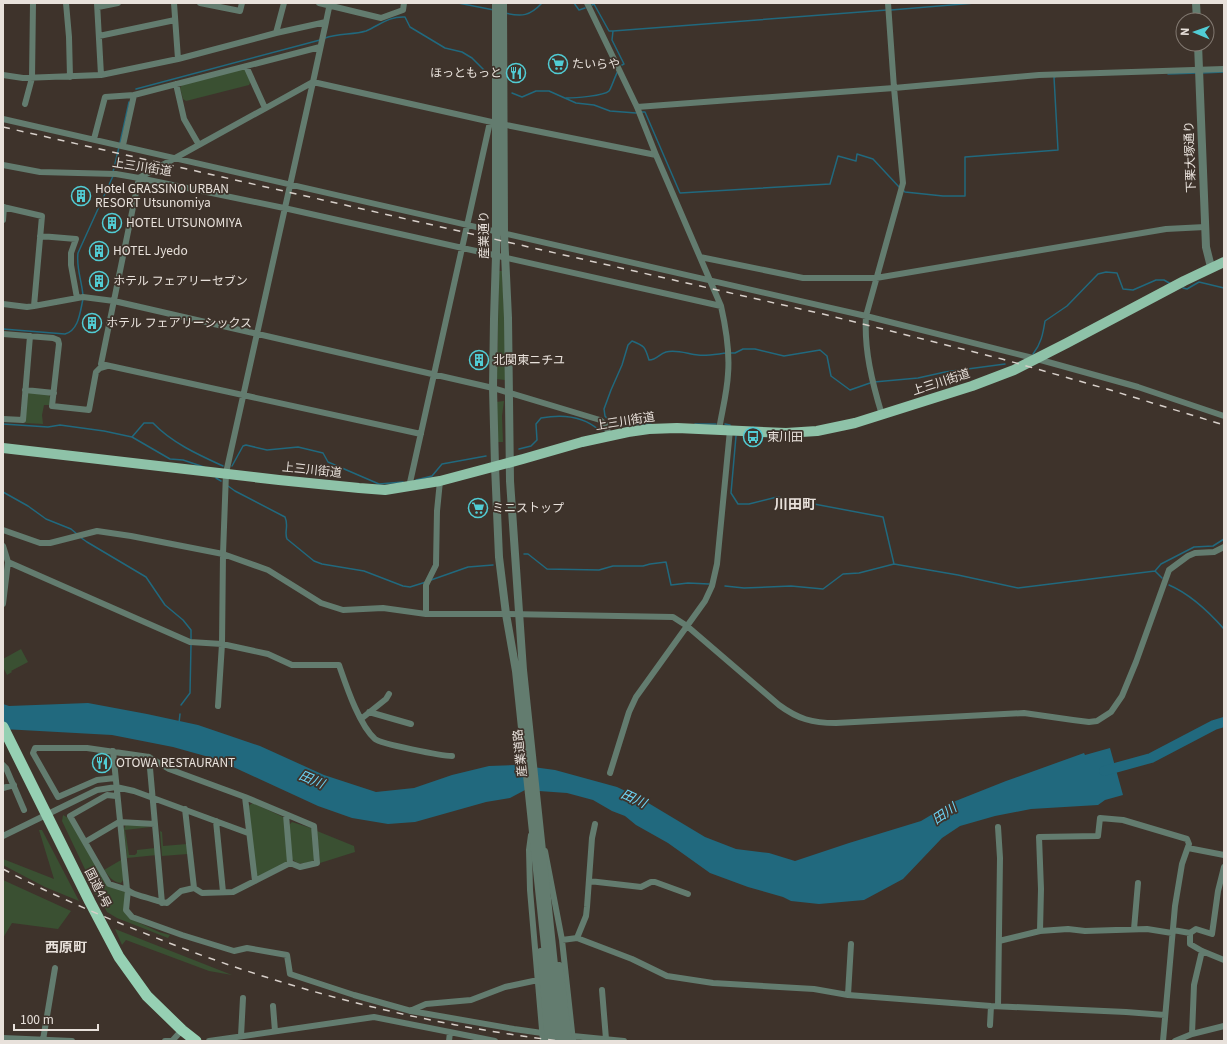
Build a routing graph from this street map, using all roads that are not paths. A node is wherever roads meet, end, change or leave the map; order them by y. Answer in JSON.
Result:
{"nodes":[{"id":1,"x":33,"y":3,"type":"edge"},
{"id":2,"x":66,"y":3,"type":"edge"},
{"id":3,"x":118,"y":3,"type":"edge"},
{"id":4,"x":174,"y":3,"type":"edge"},
{"id":5,"x":200,"y":3,"type":"edge"},
{"id":6,"x":242,"y":3,"type":"edge"},
{"id":7,"x":284,"y":3,"type":"edge"},
{"id":8,"x":319,"y":3,"type":"edge"},
{"id":9,"x":404,"y":3,"type":"edge"},
{"id":10,"x":496,"y":3,"type":"edge"},
{"id":11,"x":503,"y":3,"type":"edge"},
{"id":12,"x":587,"y":3,"type":"edge"},
{"id":13,"x":330,"y":4,"type":"edge"},
{"id":14,"x":98,"y":5,"type":"edge"},
{"id":15,"x":888,"y":8,"type":"edge"},
{"id":16,"x":175,"y":20,"type":"junction"},
{"id":17,"x":326,"y":22,"type":"junction"},
{"id":18,"x":276,"y":33,"type":"junction"},
{"id":19,"x":99,"y":36,"type":"junction"},
{"id":20,"x":320,"y":47,"type":"junction"},
{"id":21,"x":1198,"y":52,"type":"edge"},
{"id":22,"x":178,"y":59,"type":"junction"},
{"id":23,"x":246,"y":66,"type":"junction"},
{"id":24,"x":1224,"y":69,"type":"edge"},
{"id":25,"x":1198,"y":71,"type":"junction"},
{"id":26,"x":3,"y":75,"type":"edge"},
{"id":27,"x":101,"y":75,"type":"junction"},
{"id":28,"x":70,"y":77,"type":"junction"},
{"id":29,"x":32,"y":78,"type":"junction"},
{"id":30,"x":313,"y":82,"type":"junction"},
{"id":31,"x":176,"y":84,"type":"junction"},
{"id":32,"x":894,"y":88,"type":"junction"},
{"id":33,"x":134,"y":95,"type":"junction"},
{"id":34,"x":25,"y":104,"type":"dead end"},
{"id":35,"x":637,"y":107,"type":"junction"},
{"id":36,"x":265,"y":108,"type":"junction"},
{"id":37,"x":3,"y":118,"type":"edge"},
{"id":38,"x":496,"y":123,"type":"junction"},
{"id":39,"x":94,"y":139,"type":"junction"},
{"id":40,"x":123,"y":146,"type":"junction"},
{"id":41,"x":198,"y":146,"type":"junction"},
{"id":42,"x":656,"y":155,"type":"junction"},
{"id":43,"x":176,"y":158,"type":"junction"},
{"id":44,"x":3,"y":165,"type":"edge"},
{"id":45,"x":139,"y":178,"type":"junction"},
{"id":46,"x":290,"y":184,"type":"junction"},
{"id":47,"x":4,"y":207,"type":"edge"},
{"id":48,"x":284,"y":208,"type":"junction"},
{"id":49,"x":3,"y":220,"type":"edge"},
{"id":50,"x":467,"y":225,"type":"junction"},
{"id":51,"x":1205,"y":227,"type":"junction"},
{"id":52,"x":500,"y":232,"type":"junction"},
{"id":53,"x":40,"y":236,"type":"junction"},
{"id":54,"x":462,"y":248,"type":"junction"},
{"id":55,"x":496,"y":256,"type":"junction"},
{"id":56,"x":700,"y":257,"type":"junction"},
{"id":57,"x":505,"y":258,"type":"junction"},
{"id":58,"x":1224,"y":262,"type":"edge"},
{"id":59,"x":1211,"y":267,"type":"junction"},
{"id":60,"x":876,"y":278,"type":"junction"},
{"id":61,"x":710,"y":279,"type":"junction"},
{"id":62,"x":77,"y":298,"type":"junction"},
{"id":63,"x":114,"y":302,"type":"junction"},
{"id":64,"x":3,"y":304,"type":"edge"},
{"id":65,"x":34,"y":306,"type":"junction"},
{"id":66,"x":721,"y":306,"type":"junction"},
{"id":67,"x":866,"y":316,"type":"junction"},
{"id":68,"x":3,"y":334,"type":"edge"},
{"id":69,"x":256,"y":334,"type":"junction"},
{"id":70,"x":30,"y":336,"type":"junction"},
{"id":71,"x":1037,"y":360,"type":"junction"},
{"id":72,"x":107,"y":366,"type":"junction"},
{"id":73,"x":434,"y":374,"type":"junction"},
{"id":74,"x":493,"y":388,"type":"junction"},
{"id":75,"x":25,"y":390,"type":"junction"},
{"id":76,"x":508,"y":392,"type":"junction"},
{"id":77,"x":54,"y":393,"type":"junction"},
{"id":78,"x":243,"y":395,"type":"junction"},
{"id":79,"x":882,"y":415,"type":"junction"},
{"id":80,"x":1224,"y":416,"type":"edge"},
{"id":81,"x":3,"y":419,"type":"edge"},
{"id":82,"x":719,"y":430,"type":"junction"},
{"id":83,"x":730,"y":430,"type":"junction"},
{"id":84,"x":420,"y":434,"type":"junction"},
{"id":85,"x":609,"y":436,"type":"junction"},
{"id":86,"x":3,"y":448,"type":"edge"},
{"id":87,"x":509,"y":463,"type":"junction"},
{"id":88,"x":494,"y":466,"type":"junction"},
{"id":89,"x":226,"y":474,"type":"junction"},
{"id":90,"x":440,"y":481,"type":"junction"},
{"id":91,"x":409,"y":487,"type":"junction"},
{"id":92,"x":3,"y":530,"type":"edge"},
{"id":93,"x":3,"y":546,"type":"edge"},
{"id":94,"x":1224,"y":547,"type":"edge"},
{"id":95,"x":223,"y":554,"type":"junction"},
{"id":96,"x":8,"y":562,"type":"junction"},
{"id":97,"x":3,"y":604,"type":"edge"},
{"id":98,"x":426,"y":614,"type":"junction"},
{"id":99,"x":506,"y":614,"type":"junction"},
{"id":100,"x":519,"y":614,"type":"junction"},
{"id":101,"x":687,"y":626,"type":"junction"},
{"id":102,"x":222,"y":644,"type":"junction"},
{"id":103,"x":389,"y":694,"type":"dead end"},
{"id":104,"x":218,"y":706,"type":"dead end"},
{"id":105,"x":369,"y":712,"type":"junction"},
{"id":106,"x":361,"y":719,"type":"junction"},
{"id":107,"x":411,"y":724,"type":"dead end"},
{"id":108,"x":3,"y":727,"type":"edge"},
{"id":109,"x":113,"y":751,"type":"junction"},
{"id":110,"x":452,"y":756,"type":"dead end"},
{"id":111,"x":529,"y":757,"type":"junction"},
{"id":112,"x":149,"y":758,"type":"junction"},
{"id":113,"x":3,"y":765,"type":"edge"},
{"id":114,"x":610,"y":773,"type":"dead end"},
{"id":115,"x":115,"y":778,"type":"junction"},
{"id":116,"x":14,"y":785,"type":"junction"},
{"id":117,"x":116,"y":787,"type":"junction"},
{"id":118,"x":3,"y":788,"type":"edge"},
{"id":119,"x":116,"y":796,"type":"junction"},
{"id":120,"x":154,"y":797,"type":"junction"},
{"id":121,"x":245,"y":797,"type":"junction"},
{"id":122,"x":185,"y":809,"type":"junction"},
{"id":123,"x":24,"y":810,"type":"dead end"},
{"id":124,"x":46,"y":814,"type":"junction"},
{"id":125,"x":286,"y":815,"type":"junction"},
{"id":126,"x":216,"y":821,"type":"junction"},
{"id":127,"x":119,"y":822,"type":"junction"},
{"id":128,"x":536,"y":823,"type":"junction"},
{"id":129,"x":155,"y":824,"type":"junction"},
{"id":130,"x":595,"y":824,"type":"dead end"},
{"id":131,"x":998,"y":827,"type":"dead end"},
{"id":132,"x":248,"y":833,"type":"junction"},
{"id":133,"x":3,"y":836,"type":"edge"},
{"id":134,"x":85,"y":842,"type":"junction"},
{"id":135,"x":1188,"y":848,"type":"junction"},
{"id":136,"x":1224,"y":855,"type":"edge"},
{"id":137,"x":290,"y":863,"type":"junction"},
{"id":138,"x":1224,"y":867,"type":"edge"},
{"id":139,"x":255,"y":881,"type":"junction"},
{"id":140,"x":589,"y":881,"type":"junction"},
{"id":141,"x":1138,"y":883,"type":"dead end"},
{"id":142,"x":194,"y":888,"type":"junction"},
{"id":143,"x":128,"y":890,"type":"junction"},
{"id":144,"x":223,"y":892,"type":"junction"},
{"id":145,"x":688,"y":894,"type":"dead end"},
{"id":146,"x":544,"y":902,"type":"junction"},
{"id":147,"x":162,"y":903,"type":"junction"},
{"id":148,"x":1134,"y":929,"type":"junction"},
{"id":149,"x":1040,"y":931,"type":"junction"},
{"id":150,"x":1172,"y":932,"type":"junction"},
{"id":151,"x":1190,"y":933,"type":"junction"},
{"id":152,"x":577,"y":938,"type":"junction"},
{"id":153,"x":562,"y":940,"type":"junction"},
{"id":154,"x":999,"y":941,"type":"junction"},
{"id":155,"x":851,"y":944,"type":"dead end"},
{"id":156,"x":1202,"y":951,"type":"junction"},
{"id":157,"x":1224,"y":960,"type":"edge"},
{"id":158,"x":55,"y":968,"type":"dead end"},
{"id":159,"x":538,"y":980,"type":"junction"},
{"id":160,"x":602,"y":990,"type":"dead end"},
{"id":161,"x":848,"y":996,"type":"junction"},
{"id":162,"x":243,"y":998,"type":"dead end"},
{"id":163,"x":569,"y":1002,"type":"junction"},
{"id":164,"x":540,"y":1004,"type":"junction"},
{"id":165,"x":273,"y":1006,"type":"dead end"},
{"id":166,"x":991,"y":1006,"type":"junction"},
{"id":167,"x":998,"y":1006,"type":"junction"},
{"id":168,"x":410,"y":1011,"type":"junction"},
{"id":169,"x":1166,"y":1015,"type":"junction"},
{"id":170,"x":990,"y":1025,"type":"dead end"},
{"id":171,"x":1224,"y":1026,"type":"edge"},
{"id":172,"x":182,"y":1030,"type":"junction"},
{"id":173,"x":275,"y":1031,"type":"junction"},
{"id":174,"x":450,"y":1032,"type":"junction"},
{"id":175,"x":542,"y":1033,"type":"junction"},
{"id":176,"x":1192,"y":1034,"type":"junction"},
{"id":177,"x":241,"y":1036,"type":"junction"},
{"id":178,"x":3,"y":1038,"type":"edge"},
{"id":179,"x":572,"y":1039,"type":"edge"},
{"id":180,"x":606,"y":1039,"type":"junction"},
{"id":181,"x":29,"y":1040,"type":"edge"},
{"id":182,"x":43,"y":1040,"type":"junction"},
{"id":183,"x":72,"y":1041,"type":"edge"},
{"id":184,"x":165,"y":1041,"type":"edge"},
{"id":185,"x":196,"y":1041,"type":"edge"},
{"id":186,"x":209,"y":1041,"type":"edge"},
{"id":187,"x":449,"y":1041,"type":"edge"},
{"id":188,"x":496,"y":1041,"type":"edge"},
{"id":189,"x":543,"y":1041,"type":"edge"},
{"id":190,"x":549,"y":1041,"type":"edge"},
{"id":191,"x":555,"y":1041,"type":"edge"},
{"id":192,"x":562,"y":1041,"type":"edge"},
{"id":193,"x":624,"y":1041,"type":"edge"},
{"id":194,"x":1163,"y":1041,"type":"edge"},
{"id":195,"x":1176,"y":1041,"type":"edge"}],
"edges":[{"from":1,"to":29,"type":"street"},
{"from":2,"to":28,"type":"street"},
{"from":3,"to":14,"type":"street"},
{"from":4,"to":16,"type":"street"},
{"from":5,"to":6,"type":"street"},
{"from":7,"to":18,"type":"street"},
{"from":8,"to":13,"type":"street"},
{"from":9,"to":13,"type":"street"},
{"from":10,"to":38,"type":"street","name":"産業通り"},
{"from":11,"to":38,"type":"street","name":"産業通り"},
{"from":12,"to":35,"type":"street"},
{"from":13,"to":17,"type":"street"},
{"from":14,"to":19,"type":"street"},
{"from":15,"to":32,"type":"street"},
{"from":16,"to":19,"type":"street"},
{"from":16,"to":22,"type":"street"},
{"from":17,"to":18,"type":"street"},
{"from":17,"to":20,"type":"street"},
{"from":18,"to":22,"type":"street"},
{"from":19,"to":27,"type":"street"},
{"from":20,"to":23,"type":"street"},
{"from":20,"to":30,"type":"street"},
{"from":21,"to":25,"type":"street","name":"下栗大塚通り"},
{"from":22,"to":27,"type":"street"},
{"from":23,"to":31,"type":"street"},
{"from":23,"to":36,"type":"street"},
{"from":24,"to":25,"type":"street"},
{"from":25,"to":32,"type":"street"},
{"from":25,"to":51,"type":"street","name":"下栗大塚通り"},
{"from":26,"to":29,"type":"street"},
{"from":27,"to":28,"type":"street"},
{"from":28,"to":29,"type":"street"},
{"from":29,"to":34,"type":"street"},
{"from":30,"to":36,"type":"street"},
{"from":30,"to":38,"type":"street"},
{"from":30,"to":46,"type":"street"},
{"from":31,"to":33,"type":"street"},
{"from":31,"to":41,"type":"street"},
{"from":32,"to":35,"type":"street"},
{"from":32,"to":60,"type":"street"},
{"from":33,"to":39,"type":"street"},
{"from":33,"to":40,"type":"street"},
{"from":35,"to":42,"type":"street"},
{"from":36,"to":41,"type":"street"},
{"from":37,"to":39,"type":"street"},
{"from":38,"to":42,"type":"street"},
{"from":38,"to":50,"type":"street"},
{"from":38,"to":52,"type":"street","name":"産業通り"},
{"from":39,"to":40,"type":"street"},
{"from":40,"to":43,"type":"street"},
{"from":41,"to":43,"type":"street"},
{"from":42,"to":56,"type":"street"},
{"from":43,"to":45,"type":"street"},
{"from":43,"to":46,"type":"street"},
{"from":44,"to":45,"type":"street","name":"上三川街道"},
{"from":45,"to":48,"type":"street","name":"上三川街道"},
{"from":45,"to":63,"type":"street"},
{"from":46,"to":48,"type":"street"},
{"from":46,"to":50,"type":"street"},
{"from":47,"to":49,"type":"street"},
{"from":47,"to":53,"type":"street"},
{"from":48,"to":54,"type":"street","name":"上三川街道"},
{"from":48,"to":69,"type":"street"},
{"from":50,"to":52,"type":"street"},
{"from":50,"to":54,"type":"street"},
{"from":51,"to":59,"type":"street","name":"下栗大塚通り"},
{"from":51,"to":60,"type":"street"},
{"from":52,"to":55,"type":"street","name":"産業通り"},
{"from":52,"to":57,"type":"street","name":"産業通り"},
{"from":52,"to":61,"type":"street"},
{"from":53,"to":62,"type":"street"},
{"from":53,"to":65,"type":"street"},
{"from":54,"to":55,"type":"street","name":"上三川街道"},
{"from":54,"to":73,"type":"street"},
{"from":55,"to":57,"type":"street","name":"上三川街道"},
{"from":55,"to":74,"type":"street","name":"産業通り"},
{"from":56,"to":60,"type":"street"},
{"from":56,"to":61,"type":"street"},
{"from":57,"to":66,"type":"street","name":"上三川街道"},
{"from":57,"to":76,"type":"street","name":"産業通り"},
{"from":58,"to":59,"type":"main road","name":"上三川街道"},
{"from":59,"to":71,"type":"main road","name":"上三川街道"},
{"from":60,"to":67,"type":"street"},
{"from":61,"to":66,"type":"street"},
{"from":61,"to":67,"type":"street"},
{"from":62,"to":63,"type":"street"},
{"from":62,"to":65,"type":"street"},
{"from":63,"to":69,"type":"street"},
{"from":63,"to":72,"type":"street"},
{"from":64,"to":65,"type":"street"},
{"from":66,"to":82,"type":"street"},
{"from":67,"to":71,"type":"street"},
{"from":67,"to":79,"type":"street"},
{"from":68,"to":70,"type":"street"},
{"from":69,"to":73,"type":"street"},
{"from":69,"to":78,"type":"street"},
{"from":70,"to":75,"type":"street"},
{"from":70,"to":77,"type":"street"},
{"from":71,"to":79,"type":"main road","name":"上三川街道"},
{"from":71,"to":80,"type":"street"},
{"from":72,"to":77,"type":"street"},
{"from":72,"to":78,"type":"street"},
{"from":73,"to":74,"type":"street"},
{"from":73,"to":84,"type":"street"},
{"from":74,"to":76,"type":"street"},
{"from":74,"to":88,"type":"street","name":"産業通り"},
{"from":75,"to":77,"type":"street"},
{"from":75,"to":81,"type":"street"},
{"from":76,"to":85,"type":"street"},
{"from":76,"to":87,"type":"street","name":"産業通り"},
{"from":78,"to":84,"type":"street"},
{"from":78,"to":89,"type":"street"},
{"from":79,"to":83,"type":"main road","name":"上三川街道"},
{"from":82,"to":83,"type":"main road","name":"上三川街道"},
{"from":82,"to":85,"type":"main road","name":"上三川街道"},
{"from":83,"to":101,"type":"street"},
{"from":84,"to":91,"type":"street"},
{"from":85,"to":87,"type":"main road","name":"上三川街道"},
{"from":86,"to":89,"type":"main road","name":"上三川街道"},
{"from":87,"to":88,"type":"main road","name":"上三川街道"},
{"from":87,"to":100,"type":"street","name":"産業道路"},
{"from":88,"to":90,"type":"main road","name":"上三川街道"},
{"from":88,"to":99,"type":"street","name":"産業道路"},
{"from":89,"to":91,"type":"main road","name":"上三川街道"},
{"from":89,"to":95,"type":"street"},
{"from":90,"to":91,"type":"main road","name":"上三川街道"},
{"from":90,"to":98,"type":"street"},
{"from":92,"to":95,"type":"street"},
{"from":93,"to":96,"type":"street"},
{"from":94,"to":101,"type":"street"},
{"from":95,"to":98,"type":"street"},
{"from":95,"to":102,"type":"street"},
{"from":96,"to":97,"type":"street"},
{"from":96,"to":102,"type":"street"},
{"from":98,"to":99,"type":"street"},
{"from":99,"to":100,"type":"street"},
{"from":99,"to":111,"type":"street","name":"産業道路"},
{"from":100,"to":101,"type":"street"},
{"from":100,"to":111,"type":"street","name":"産業道路"},
{"from":101,"to":114,"type":"street"},
{"from":102,"to":104,"type":"street"},
{"from":102,"to":106,"type":"street"},
{"from":103,"to":105,"type":"street"},
{"from":105,"to":106,"type":"street"},
{"from":105,"to":107,"type":"street"},
{"from":106,"to":110,"type":"street"},
{"from":108,"to":124,"type":"highway","name":"国道4号"},
{"from":109,"to":112,"type":"street"},
{"from":109,"to":115,"type":"street"},
{"from":109,"to":115,"type":"street"},
{"from":111,"to":128,"type":"street","name":"産業道路"},
{"from":112,"to":120,"type":"street"},
{"from":112,"to":121,"type":"street"},
{"from":113,"to":116,"type":"street"},
{"from":115,"to":117,"type":"street"},
{"from":116,"to":118,"type":"street"},
{"from":116,"to":123,"type":"street"},
{"from":117,"to":119,"type":"street"},
{"from":117,"to":120,"type":"street"},
{"from":117,"to":124,"type":"street"},
{"from":119,"to":127,"type":"street"},
{"from":119,"to":134,"type":"street"},
{"from":120,"to":122,"type":"street"},
{"from":120,"to":129,"type":"street"},
{"from":121,"to":125,"type":"street"},
{"from":121,"to":132,"type":"street"},
{"from":122,"to":126,"type":"street"},
{"from":122,"to":142,"type":"street"},
{"from":124,"to":133,"type":"street"},
{"from":124,"to":172,"type":"highway","name":"国道4号"},
{"from":125,"to":137,"type":"street"},
{"from":125,"to":137,"type":"street"},
{"from":126,"to":132,"type":"street"},
{"from":126,"to":144,"type":"street"},
{"from":127,"to":129,"type":"street"},
{"from":127,"to":134,"type":"street"},
{"from":127,"to":143,"type":"street"},
{"from":128,"to":146,"type":"street","name":"産業道路"},
{"from":128,"to":153,"type":"street"},
{"from":128,"to":159,"type":"street"},
{"from":129,"to":147,"type":"street"},
{"from":130,"to":140,"type":"street"},
{"from":131,"to":154,"type":"street"},
{"from":132,"to":139,"type":"street"},
{"from":134,"to":143,"type":"street"},
{"from":135,"to":136,"type":"street"},
{"from":135,"to":149,"type":"street"},
{"from":135,"to":150,"type":"street"},
{"from":137,"to":139,"type":"street"},
{"from":138,"to":151,"type":"street"},
{"from":139,"to":144,"type":"street"},
{"from":140,"to":145,"type":"street"},
{"from":140,"to":152,"type":"street"},
{"from":141,"to":148,"type":"street"},
{"from":142,"to":144,"type":"street"},
{"from":142,"to":147,"type":"street"},
{"from":143,"to":147,"type":"street"},
{"from":143,"to":168,"type":"street"},
{"from":146,"to":179,"type":"street"},
{"from":146,"to":190,"type":"street"},
{"from":146,"to":191,"type":"street","name":"産業道路"},
{"from":146,"to":192,"type":"street","name":"産業道路"},
{"from":148,"to":149,"type":"street"},
{"from":148,"to":150,"type":"street"},
{"from":149,"to":154,"type":"street"},
{"from":150,"to":151,"type":"street"},
{"from":150,"to":169,"type":"street"},
{"from":151,"to":156,"type":"street"},
{"from":152,"to":153,"type":"street"},
{"from":152,"to":161,"type":"street"},
{"from":153,"to":163,"type":"street"},
{"from":154,"to":167,"type":"street"},
{"from":155,"to":161,"type":"street"},
{"from":156,"to":157,"type":"street"},
{"from":156,"to":176,"type":"street"},
{"from":158,"to":182,"type":"street"},
{"from":159,"to":164,"type":"street"},
{"from":159,"to":168,"type":"street"},
{"from":160,"to":180,"type":"street"},
{"from":161,"to":166,"type":"street"},
{"from":162,"to":177,"type":"street"},
{"from":163,"to":164,"type":"street"},
{"from":163,"to":179,"type":"street"},
{"from":164,"to":175,"type":"street"},
{"from":165,"to":173,"type":"street"},
{"from":166,"to":167,"type":"street"},
{"from":166,"to":170,"type":"street"},
{"from":167,"to":169,"type":"street"},
{"from":168,"to":175,"type":"street"},
{"from":169,"to":194,"type":"street"},
{"from":171,"to":176,"type":"street"},
{"from":172,"to":184,"type":"street"},
{"from":172,"to":185,"type":"highway","name":"国道4号"},
{"from":173,"to":174,"type":"street"},
{"from":173,"to":177,"type":"street"},
{"from":174,"to":187,"type":"street"},
{"from":174,"to":188,"type":"street"},
{"from":175,"to":189,"type":"street"},
{"from":176,"to":195,"type":"street"},
{"from":177,"to":186,"type":"street"},
{"from":178,"to":181,"type":"street"},
{"from":179,"to":180,"type":"street"},
{"from":180,"to":193,"type":"street"},
{"from":181,"to":182,"type":"street"},
{"from":182,"to":183,"type":"street"}]}
